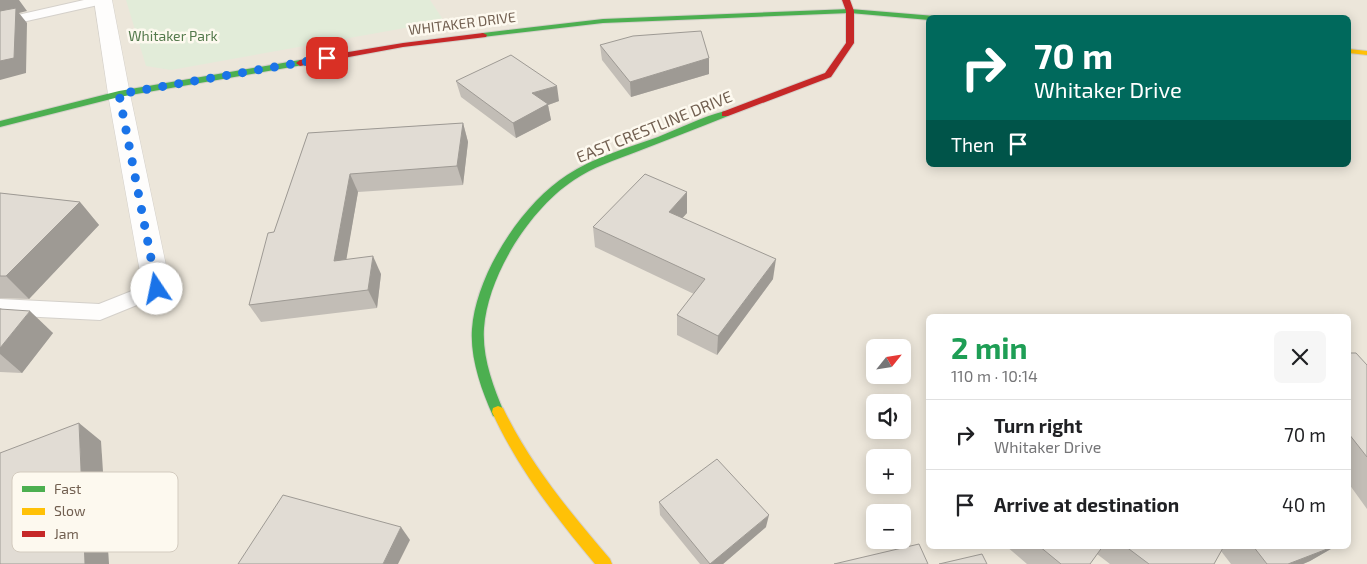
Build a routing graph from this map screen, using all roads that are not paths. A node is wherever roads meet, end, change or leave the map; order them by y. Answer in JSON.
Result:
{"nodes":[{"id":1,"x":102,"y":0,"type":"edge"},
{"id":2,"x":848,"y":5,"type":"edge"},
{"id":3,"x":926,"y":17,"type":"edge"},
{"id":4,"x":0,"y":23,"type":"edge"},
{"id":5,"x":1351,"y":51,"type":"edge"},
{"id":6,"x":1367,"y":53,"type":"edge"},
{"id":7,"x":119,"y":94,"type":"junction"},
{"id":8,"x":0,"y":124,"type":"edge"},
{"id":9,"x":157,"y":289,"type":"joint"},
{"id":10,"x":0,"y":307,"type":"edge"},
{"id":11,"x":605,"y":564,"type":"edge"}],
"edges":[{"from":1,"to":4,"type":"lane"},
{"from":1,"to":7,"type":"street"},
{"from":2,"to":3,"type":"street","name":"WHITAKER DRIVE"},
{"from":2,"to":7,"type":"street","name":"WHITAKER DRIVE"},
{"from":2,"to":11,"type":"street","name":"EAST CRESTLINE DRIVE"},
{"from":5,"to":6,"type":"street"},
{"from":7,"to":8,"type":"street","name":"WHITAKER DRIVE"},
{"from":7,"to":9,"type":"street"},
{"from":9,"to":10,"type":"lane"}]}
